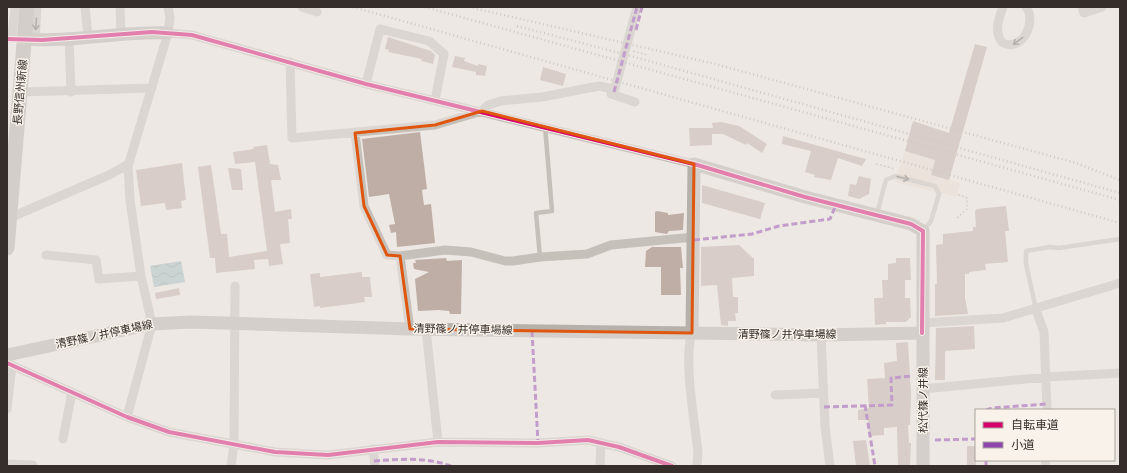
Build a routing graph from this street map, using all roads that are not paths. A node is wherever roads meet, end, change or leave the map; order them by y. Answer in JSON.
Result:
{"nodes":[{"id":1,"x":15,"y":7,"type":"edge"},
{"id":2,"x":27,"y":7,"type":"edge"},
{"id":3,"x":37,"y":7,"type":"edge"},
{"id":4,"x":85,"y":7,"type":"edge"},
{"id":5,"x":120,"y":7,"type":"edge"},
{"id":6,"x":168,"y":7,"type":"edge"},
{"id":7,"x":302,"y":7,"type":"edge"},
{"id":8,"x":637,"y":7,"type":"edge"},
{"id":9,"x":642,"y":7,"type":"edge"},
{"id":10,"x":1003,"y":7,"type":"edge"},
{"id":11,"x":1026,"y":7,"type":"edge"},
{"id":12,"x":1082,"y":7,"type":"edge"},
{"id":13,"x":1102,"y":7,"type":"edge"},
{"id":14,"x":317,"y":12,"type":"dead end"},
{"id":15,"x":121,"y":33,"type":"junction"},
{"id":16,"x":168,"y":33,"type":"junction"},
{"id":17,"x":88,"y":36,"type":"junction"},
{"id":18,"x":69,"y":38,"type":"junction"},
{"id":19,"x":20,"y":39,"type":"edge"},
{"id":20,"x":630,"y":50,"type":"road end"},
{"id":21,"x":290,"y":62,"type":"junction"},
{"id":22,"x":366,"y":84,"type":"junction"},
{"id":23,"x":152,"y":88,"type":"junction"},
{"id":24,"x":20,"y":92,"type":"junction"},
{"id":25,"x":72,"y":92,"type":"junction"},
{"id":26,"x":614,"y":92,"type":"dead end"},
{"id":27,"x":435,"y":100,"type":"junction"},
{"id":28,"x":635,"y":102,"type":"dead end"},
{"id":29,"x":482,"y":112,"type":"junction"},
{"id":30,"x":545,"y":126,"type":"junction"},
{"id":31,"x":355,"y":133,"type":"junction"},
{"id":32,"x":129,"y":164,"type":"junction"},
{"id":33,"x":694,"y":164,"type":"junction"},
{"id":34,"x":10,"y":186,"type":"edge"},
{"id":35,"x":877,"y":214,"type":"junction"},
{"id":36,"x":8,"y":218,"type":"edge"},
{"id":37,"x":923,"y":231,"type":"junction"},
{"id":38,"x":694,"y":237,"type":"junction"},
{"id":39,"x":1120,"y":238,"type":"edge"},
{"id":40,"x":7,"y":248,"type":"edge"},
{"id":41,"x":46,"y":255,"type":"dead end"},
{"id":42,"x":400,"y":256,"type":"junction"},
{"id":43,"x":540,"y":257,"type":"junction"},
{"id":44,"x":141,"y":276,"type":"junction"},
{"id":45,"x":1120,"y":284,"type":"edge"},
{"id":46,"x":235,"y":286,"type":"dead end"},
{"id":47,"x":1036,"y":310,"type":"junction"},
{"id":48,"x":152,"y":324,"type":"junction"},
{"id":49,"x":235,"y":324,"type":"junction"},
{"id":50,"x":922,"y":328,"type":"junction"},
{"id":51,"x":410,"y":329,"type":"junction"},
{"id":52,"x":426,"y":329,"type":"junction"},
{"id":53,"x":692,"y":333,"type":"junction"},
{"id":54,"x":820,"y":335,"type":"junction"},
{"id":55,"x":9,"y":361,"type":"edge"},
{"id":56,"x":1120,"y":373,"type":"edge"},
{"id":57,"x":1047,"y":377,"type":"junction"},
{"id":58,"x":923,"y":389,"type":"junction"},
{"id":59,"x":72,"y":392,"type":"junction"},
{"id":60,"x":823,"y":393,"type":"junction"},
{"id":61,"x":775,"y":395,"type":"dead end"},
{"id":62,"x":7,"y":409,"type":"edge"},
{"id":63,"x":1047,"y":409,"type":"edge"},
{"id":64,"x":127,"y":417,"type":"junction"},
{"id":65,"x":63,"y":439,"type":"dead end"},
{"id":66,"x":438,"y":442,"type":"junction"},
{"id":67,"x":601,"y":443,"type":"junction"},
{"id":68,"x":234,"y":444,"type":"junction"},
{"id":69,"x":373,"y":449,"type":"junction"},
{"id":70,"x":7,"y":464,"type":"edge"},
{"id":71,"x":33,"y":465,"type":"edge"},
{"id":72,"x":231,"y":466,"type":"edge"},
{"id":73,"x":375,"y":466,"type":"edge"},
{"id":74,"x":600,"y":466,"type":"edge"},
{"id":75,"x":672,"y":466,"type":"edge"},
{"id":76,"x":697,"y":466,"type":"edge"},
{"id":77,"x":830,"y":466,"type":"edge"},
{"id":78,"x":923,"y":466,"type":"edge"}],
"edges":[{"from":1,"to":19,"type":"street"},
{"from":2,"to":19,"type":"main road","name":"長野信州新線"},
{"from":3,"to":19,"type":"street","one_way":true},
{"from":4,"to":17,"type":"street"},
{"from":5,"to":15,"type":"street"},
{"from":6,"to":16,"type":"street"},
{"from":7,"to":14,"type":"street"},
{"from":8,"to":26,"type":"street"},
{"from":9,"to":20,"type":"street"},
{"from":11,"to":10,"type":"street","one_way":true},
{"from":12,"to":13,"type":"street"},
{"from":15,"to":16,"type":"main road"},
{"from":15,"to":17,"type":"main road"},
{"from":16,"to":21,"type":"street"},
{"from":16,"to":23,"type":"street"},
{"from":17,"to":18,"type":"main road"},
{"from":18,"to":19,"type":"main road"},
{"from":18,"to":25,"type":"street"},
{"from":19,"to":24,"type":"main road","name":"長野信州新線"},
{"from":21,"to":22,"type":"street"},
{"from":21,"to":31,"type":"street"},
{"from":22,"to":27,"type":"street"},
{"from":22,"to":27,"type":"street"},
{"from":23,"to":25,"type":"street"},
{"from":23,"to":32,"type":"street"},
{"from":24,"to":25,"type":"street"},
{"from":24,"to":34,"type":"main road","name":"長野信州新線"},
{"from":27,"to":29,"type":"street"},
{"from":28,"to":29,"type":"street"},
{"from":29,"to":30,"type":"street"},
{"from":29,"to":31,"type":"street"},
{"from":30,"to":33,"type":"street"},
{"from":30,"to":43,"type":"lane"},
{"from":31,"to":42,"type":"street"},
{"from":32,"to":36,"type":"street"},
{"from":32,"to":44,"type":"street"},
{"from":33,"to":35,"type":"main road"},
{"from":33,"to":38,"type":"main road"},
{"from":34,"to":36,"type":"main road","name":"長野信州新線"},
{"from":35,"to":37,"type":"main road"},
{"from":35,"to":37,"type":"lane","one_way":true},
{"from":36,"to":40,"type":"main road","name":"長野信州新線"},
{"from":37,"to":50,"type":"main road","name":"松代篠ノ井線"},
{"from":38,"to":43,"type":"street"},
{"from":38,"to":53,"type":"main road"},
{"from":39,"to":47,"type":"lane"},
{"from":41,"to":44,"type":"street"},
{"from":42,"to":43,"type":"street"},
{"from":42,"to":51,"type":"street"},
{"from":44,"to":48,"type":"street"},
{"from":45,"to":47,"type":"street"},
{"from":46,"to":49,"type":"street"},
{"from":47,"to":50,"type":"street"},
{"from":47,"to":57,"type":"street"},
{"from":48,"to":49,"type":"main road","name":"清野篠ノ井停車場線"},
{"from":48,"to":55,"type":"main road","name":"清野篠ノ井停車場線"},
{"from":48,"to":64,"type":"street"},
{"from":49,"to":51,"type":"main road","name":"清野篠ノ井停車場線"},
{"from":49,"to":68,"type":"street"},
{"from":50,"to":54,"type":"main road","name":"清野篠ノ井停車場線"},
{"from":50,"to":58,"type":"main road","name":"松代篠ノ井線"},
{"from":51,"to":52,"type":"main road","name":"清野篠ノ井停車場線"},
{"from":52,"to":53,"type":"main road","name":"清野篠ノ井停車場線"},
{"from":52,"to":66,"type":"street"},
{"from":53,"to":54,"type":"main road","name":"清野篠ノ井停車場線"},
{"from":53,"to":76,"type":"street"},
{"from":54,"to":60,"type":"street"},
{"from":55,"to":59,"type":"street"},
{"from":55,"to":62,"type":"street"},
{"from":56,"to":57,"type":"street"},
{"from":57,"to":58,"type":"street"},
{"from":57,"to":63,"type":"street"},
{"from":58,"to":78,"type":"main road","name":"松代篠ノ井線"},
{"from":59,"to":64,"type":"street"},
{"from":59,"to":65,"type":"street"},
{"from":60,"to":61,"type":"street"},
{"from":60,"to":77,"type":"street"},
{"from":64,"to":68,"type":"street"},
{"from":66,"to":67,"type":"street"},
{"from":66,"to":69,"type":"street"},
{"from":67,"to":74,"type":"street"},
{"from":67,"to":75,"type":"street"},
{"from":68,"to":69,"type":"street"},
{"from":68,"to":72,"type":"street"},
{"from":69,"to":73,"type":"street"},
{"from":70,"to":71,"type":"street"}]}
